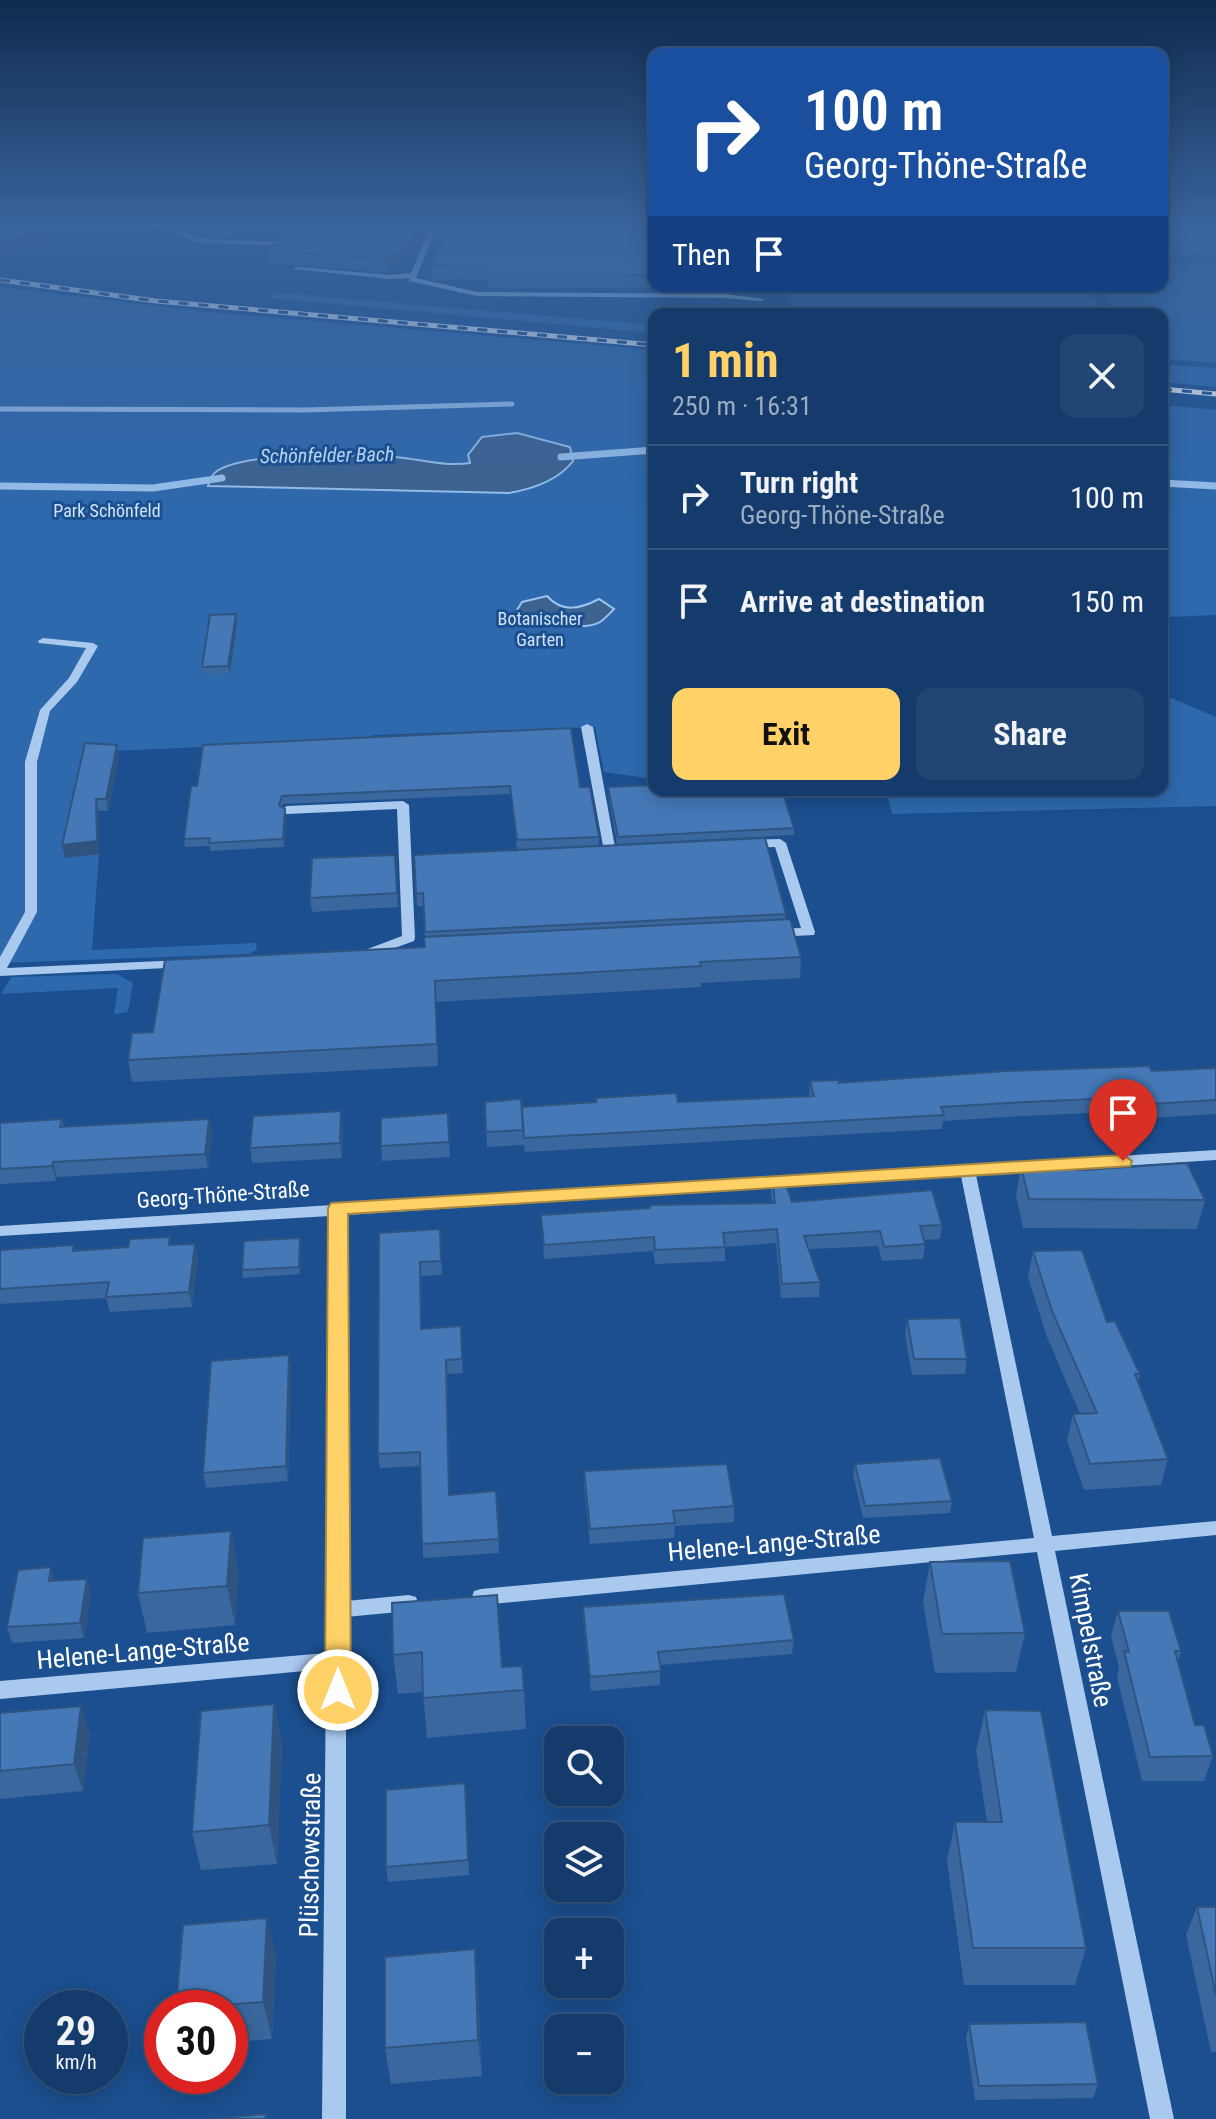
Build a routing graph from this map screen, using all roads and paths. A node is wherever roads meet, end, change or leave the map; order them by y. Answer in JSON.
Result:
{"nodes":[{"id":1,"x":43,"y":641,"type":"dead end"},
{"id":2,"x":587,"y":727,"type":"dead end"},
{"id":3,"x":287,"y":810,"type":"edge"},
{"id":4,"x":734,"y":845,"type":"edge"},
{"id":5,"x":641,"y":849,"type":"edge"},
{"id":6,"x":595,"y":851,"type":"edge"},
{"id":7,"x":610,"y":851,"type":"junction"},
{"id":8,"x":423,"y":859,"type":"edge"},
{"id":9,"x":407,"y":860,"type":"junction"},
{"id":10,"x":762,"y":934,"type":"edge"},
{"id":11,"x":417,"y":950,"type":"edge"},
{"id":12,"x":370,"y":953,"type":"junction"},
{"id":13,"x":355,"y":954,"type":"edge"},
{"id":14,"x":205,"y":962,"type":"edge"},
{"id":15,"x":0,"y":970,"type":"edge"},
{"id":16,"x":1216,"y":1155,"type":"edge"},
{"id":17,"x":968,"y":1173,"type":"junction"},
{"id":18,"x":338,"y":1208,"type":"junction"},
{"id":19,"x":0,"y":1231,"type":"edge"},
{"id":20,"x":1216,"y":1528,"type":"edge"},
{"id":21,"x":1045,"y":1544,"type":"junction"},
{"id":22,"x":463,"y":1598,"type":"edge"},
{"id":23,"x":432,"y":1601,"type":"edge"},
{"id":24,"x":338,"y":1610,"type":"junction"},
{"id":25,"x":338,"y":1660,"type":"junction"},
{"id":26,"x":0,"y":1690,"type":"edge"},
{"id":27,"x":334,"y":2119,"type":"edge"},
{"id":28,"x":1162,"y":2119,"type":"edge"}],
"edges":[{"from":1,"to":15,"type":"street"},
{"from":2,"to":7,"type":"street"},
{"from":3,"to":9,"type":"street"},
{"from":4,"to":10,"type":"street"},
{"from":5,"to":7,"type":"street"},
{"from":6,"to":7,"type":"street"},
{"from":8,"to":9,"type":"street"},
{"from":9,"to":12,"type":"street"},
{"from":11,"to":12,"type":"street"},
{"from":12,"to":13,"type":"street"},
{"from":14,"to":15,"type":"street"},
{"from":16,"to":17,"type":"street","name":"Georg-Thöne-Straße"},
{"from":17,"to":18,"type":"street","name":"Georg-Thöne-Straße"},
{"from":17,"to":21,"type":"street","name":"Kimpelstraße"},
{"from":18,"to":19,"type":"street","name":"Georg-Thöne-Straße"},
{"from":18,"to":24,"type":"street","name":"Plüschowstraße"},
{"from":20,"to":21,"type":"street","name":"Helene-Lange-Straße"},
{"from":21,"to":22,"type":"street","name":"Helene-Lange-Straße"},
{"from":21,"to":28,"type":"street","name":"Kimpelstraße"},
{"from":23,"to":24,"type":"street"},
{"from":24,"to":25,"type":"street","name":"Plüschowstraße"},
{"from":25,"to":26,"type":"street","name":"Helene-Lange-Straße"},
{"from":25,"to":27,"type":"street","name":"Plüschowstraße"}]}
